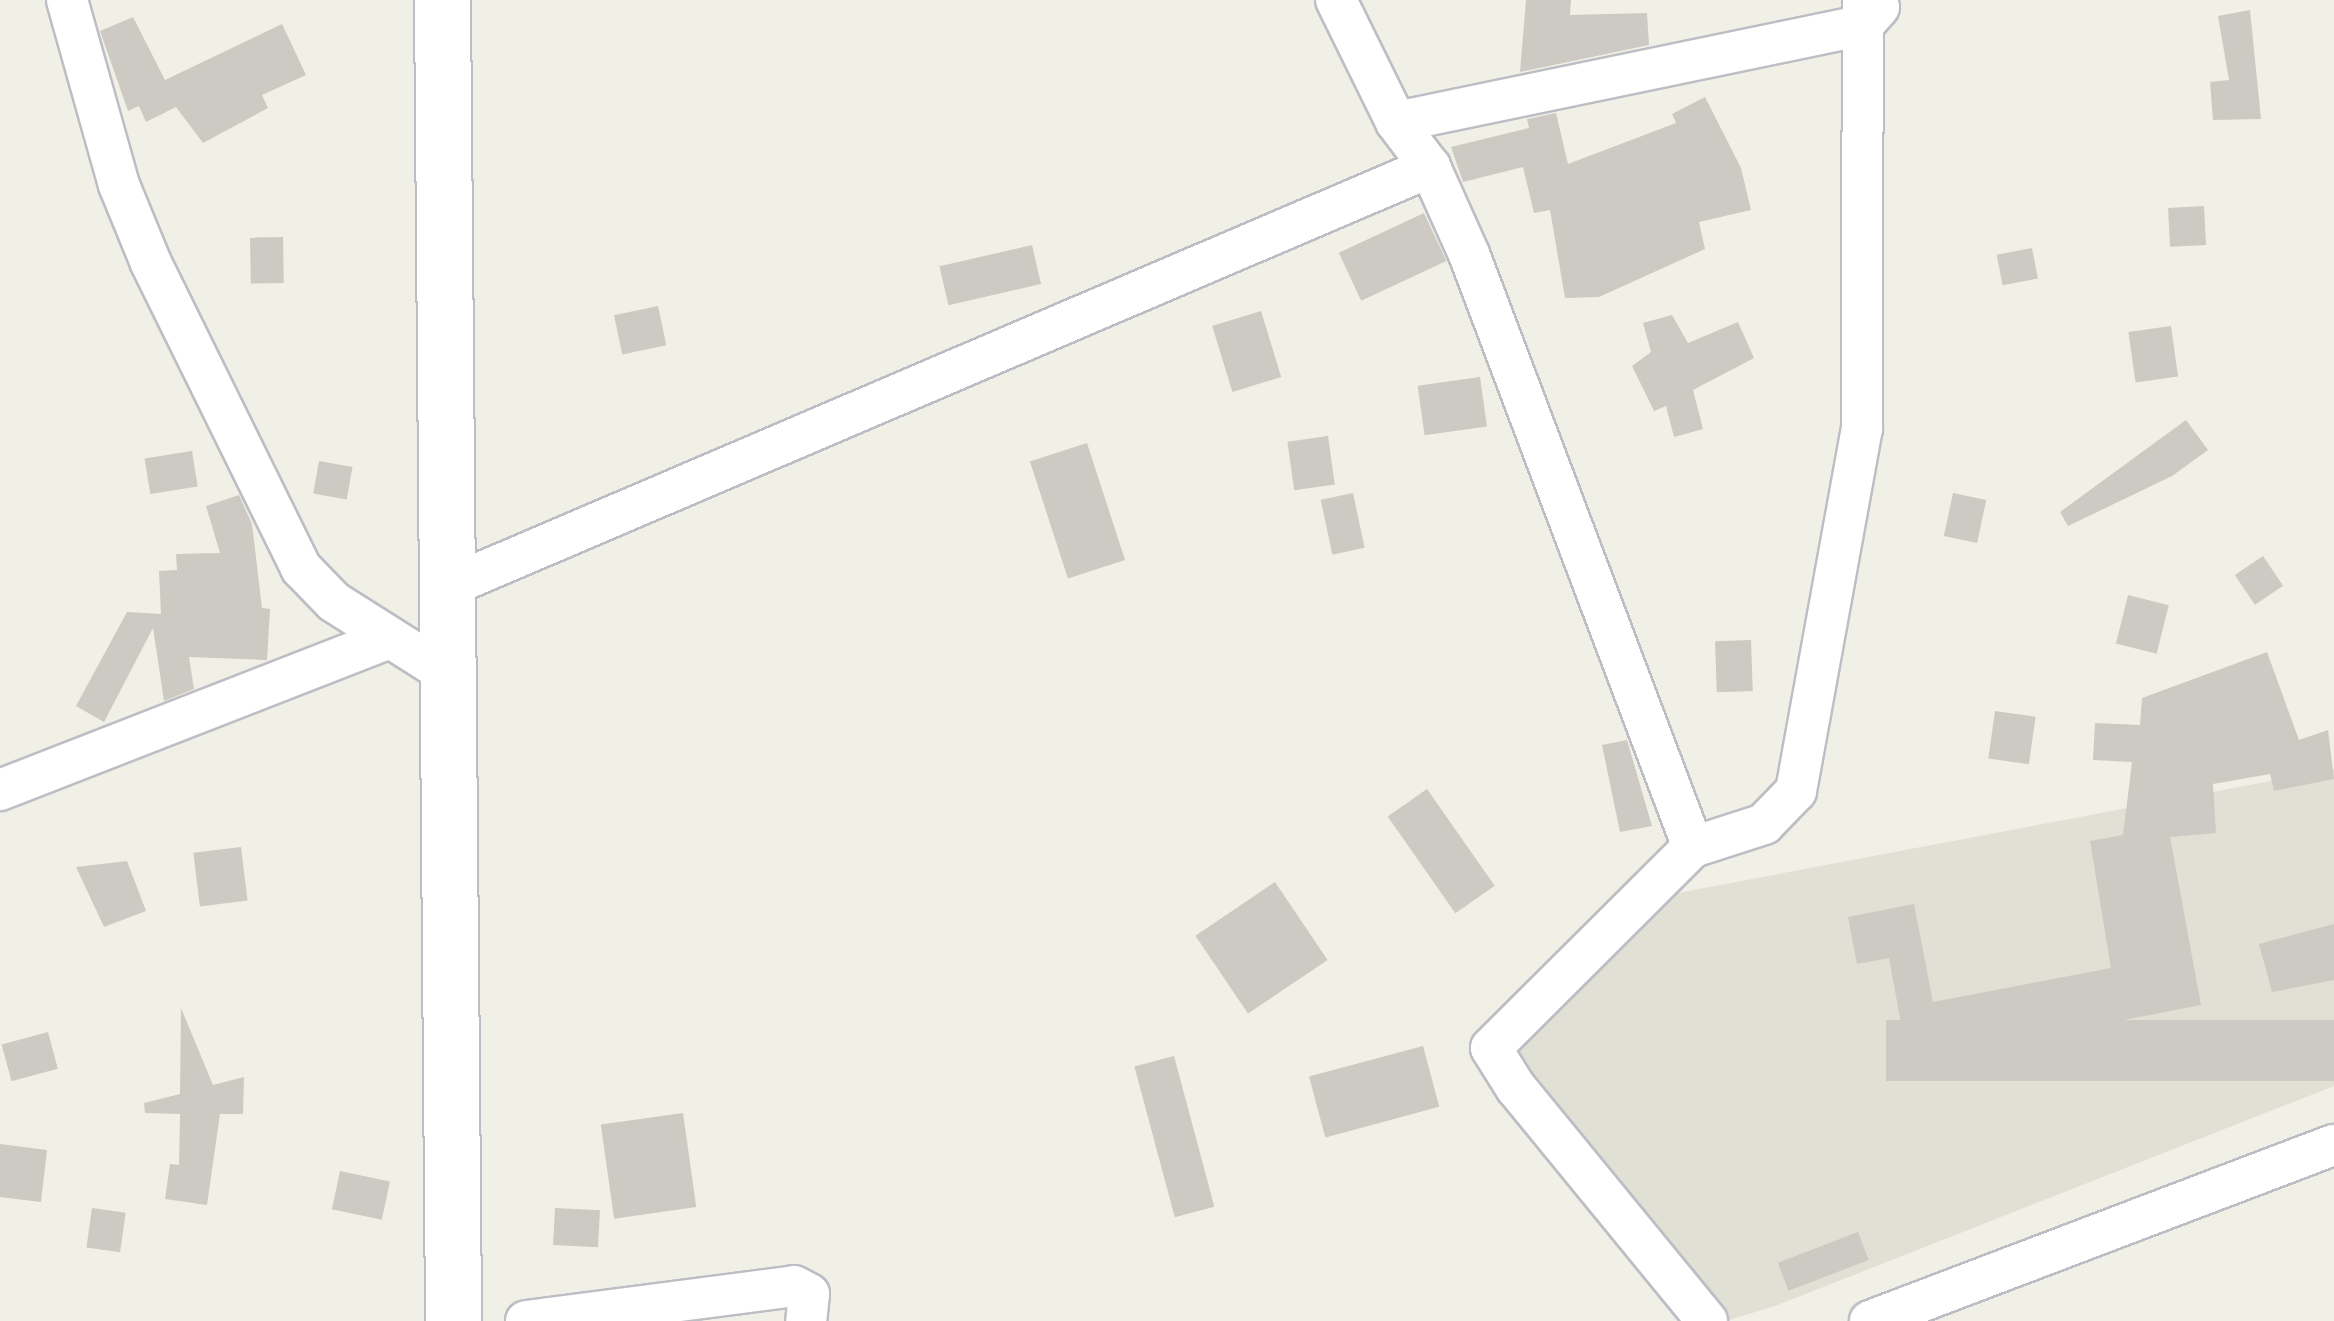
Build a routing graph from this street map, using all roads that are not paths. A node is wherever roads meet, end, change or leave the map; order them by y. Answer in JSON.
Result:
{"nodes":[{"id":1,"x":66,"y":0,"type":"edge"},
{"id":2,"x":442,"y":0,"type":"edge"},
{"id":3,"x":1336,"y":0,"type":"edge"},
{"id":4,"x":1871,"y":8,"type":"edge"},
{"id":5,"x":1396,"y":122,"type":"junction"},
{"id":6,"x":1430,"y":167,"type":"junction"},
{"id":7,"x":452,"y":585,"type":"junction"},
{"id":8,"x":389,"y":638,"type":"junction"},
{"id":9,"x":451,"y":676,"type":"junction"},
{"id":10,"x":0,"y":790,"type":"edge"},
{"id":11,"x":1693,"y":846,"type":"junction"},
{"id":12,"x":2334,"y":1145,"type":"edge"},
{"id":13,"x":1942,"y":1308,"type":"edge"},
{"id":14,"x":453,"y":1321,"type":"edge"},
{"id":15,"x":526,"y":1321,"type":"edge"},
{"id":16,"x":806,"y":1321,"type":"edge"},
{"id":17,"x":1708,"y":1321,"type":"edge"},
{"id":18,"x":1870,"y":1321,"type":"edge"}],
"edges":[{"from":1,"to":8,"type":"street"},
{"from":2,"to":7,"type":"street"},
{"from":3,"to":5,"type":"street"},
{"from":4,"to":5,"type":"street"},
{"from":4,"to":11,"type":"street"},
{"from":5,"to":6,"type":"street"},
{"from":6,"to":7,"type":"street"},
{"from":6,"to":11,"type":"street"},
{"from":7,"to":9,"type":"street"},
{"from":8,"to":9,"type":"street"},
{"from":8,"to":10,"type":"street"},
{"from":9,"to":14,"type":"street"},
{"from":11,"to":17,"type":"street"},
{"from":12,"to":13,"type":"street"},
{"from":13,"to":18,"type":"street"},
{"from":15,"to":16,"type":"street"}]}
